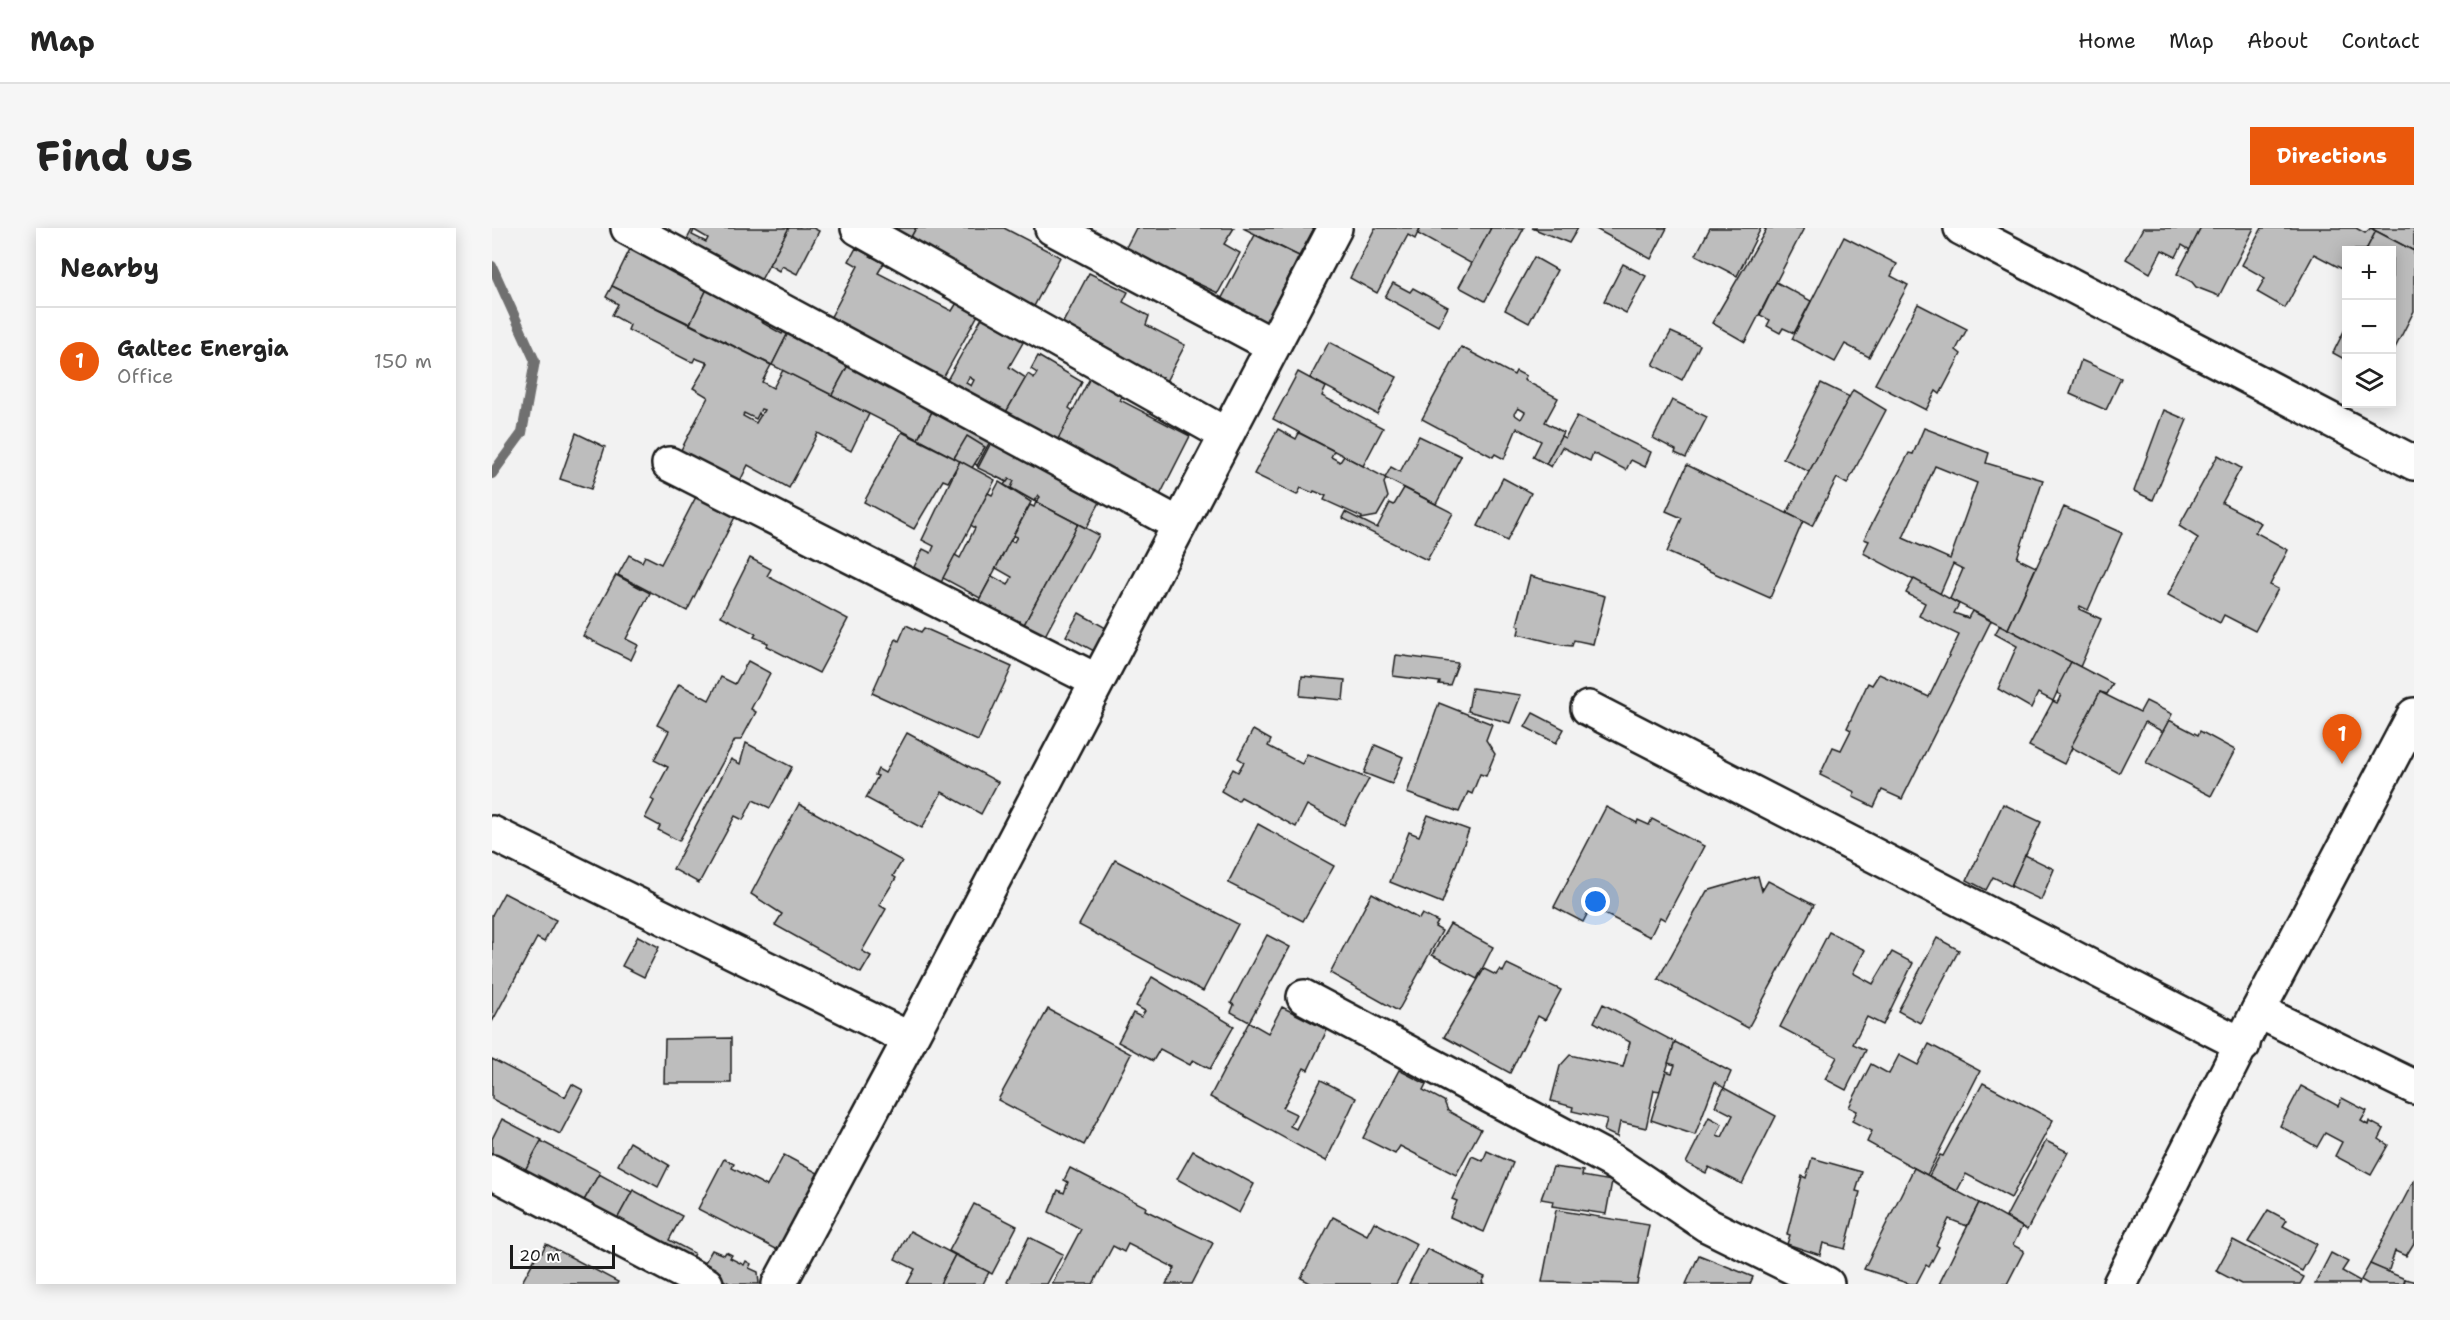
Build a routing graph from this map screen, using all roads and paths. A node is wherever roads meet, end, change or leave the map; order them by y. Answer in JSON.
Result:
{"nodes":[{"id":1,"x":628,"y":228,"type":"edge"},
{"id":2,"x":858,"y":228,"type":"edge"},
{"id":3,"x":1052,"y":228,"type":"edge"},
{"id":4,"x":1335,"y":228,"type":"edge"},
{"id":5,"x":1961,"y":228,"type":"edge"},
{"id":6,"x":1272,"y":345,"type":"junction"},
{"id":7,"x":1225,"y":434,"type":"junction"},
{"id":8,"x":2414,"y":463,"type":"edge"},
{"id":9,"x":669,"y":464,"type":"dead end"},
{"id":10,"x":1178,"y":524,"type":"junction"},
{"id":11,"x":1097,"y":681,"type":"junction"},
{"id":12,"x":1588,"y":708,"type":"dead end"},
{"id":13,"x":2414,"y":715,"type":"edge"},
{"id":14,"x":492,"y":833,"type":"edge"},
{"id":15,"x":1304,"y":997,"type":"dead end"},
{"id":16,"x":2258,"y":1011,"type":"junction"},
{"id":17,"x":910,"y":1039,"type":"junction"},
{"id":18,"x":2243,"y":1045,"type":"junction"},
{"id":19,"x":2414,"y":1087,"type":"edge"},
{"id":20,"x":492,"y":1172,"type":"edge"},
{"id":21,"x":706,"y":1284,"type":"edge"},
{"id":22,"x":779,"y":1284,"type":"edge"},
{"id":23,"x":1827,"y":1284,"type":"edge"},
{"id":24,"x":2120,"y":1284,"type":"edge"}],
"edges":[{"from":1,"to":10,"type":"street"},
{"from":2,"to":7,"type":"street"},
{"from":3,"to":6,"type":"street"},
{"from":4,"to":6,"type":"street"},
{"from":5,"to":8,"type":"street"},
{"from":6,"to":7,"type":"street"},
{"from":7,"to":10,"type":"street"},
{"from":9,"to":11,"type":"street"},
{"from":10,"to":11,"type":"street"},
{"from":11,"to":17,"type":"street"},
{"from":12,"to":18,"type":"street"},
{"from":13,"to":16,"type":"street"},
{"from":14,"to":17,"type":"street"},
{"from":15,"to":23,"type":"street"},
{"from":16,"to":18,"type":"street"},
{"from":16,"to":19,"type":"street"},
{"from":17,"to":22,"type":"street"},
{"from":18,"to":24,"type":"street"},
{"from":20,"to":21,"type":"street"}]}
